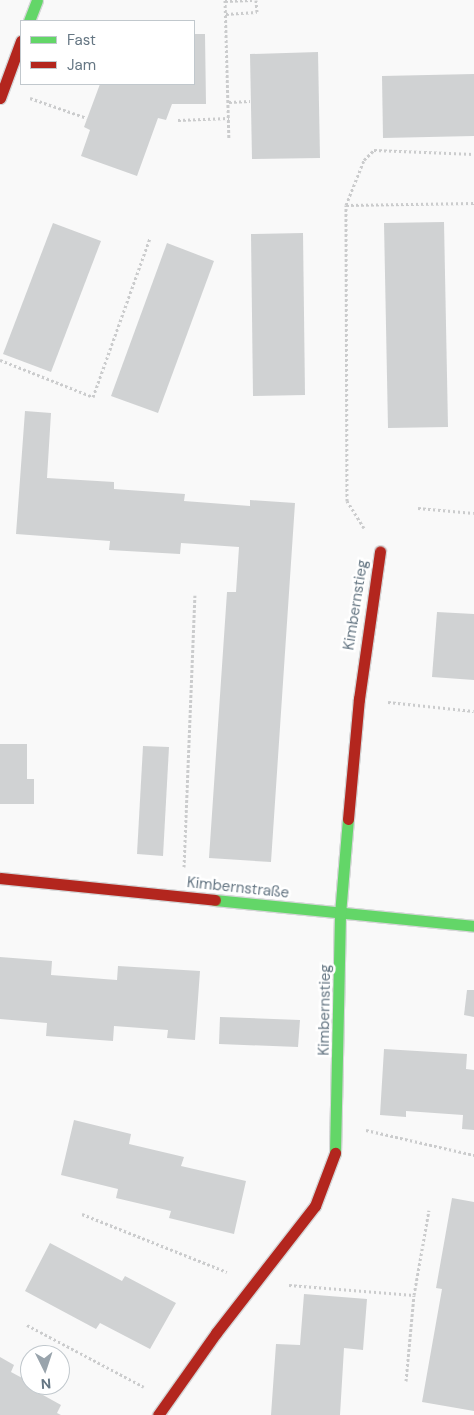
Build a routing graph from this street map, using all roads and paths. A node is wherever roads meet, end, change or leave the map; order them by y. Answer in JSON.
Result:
{"nodes":[{"id":1,"x":37,"y":0,"type":"edge"},
{"id":2,"x":252,"y":0,"type":"edge"},
{"id":3,"x":256,"y":0,"type":"edge"},
{"id":4,"x":225,"y":1,"type":"edge"},
{"id":5,"x":226,"y":14,"type":"junction"},
{"id":6,"x":29,"y":20,"type":"edge"},
{"id":7,"x":20,"y":44,"type":"edge"},
{"id":8,"x":2,"y":93,"type":"edge"},
{"id":9,"x":229,"y":102,"type":"junction"},
{"id":10,"x":250,"y":102,"type":"dead end"},
{"id":11,"x":87,"y":118,"type":"dead end"},
{"id":12,"x":229,"y":118,"type":"junction"},
{"id":13,"x":178,"y":120,"type":"dead end"},
{"id":14,"x":229,"y":139,"type":"dead end"},
{"id":15,"x":474,"y":154,"type":"edge"},
{"id":16,"x":474,"y":203,"type":"edge"},
{"id":17,"x":346,"y":205,"type":"junction"},
{"id":18,"x":150,"y":238,"type":"dead end"},
{"id":19,"x":0,"y":360,"type":"edge"},
{"id":20,"x":418,"y":508,"type":"dead end"},
{"id":21,"x":474,"y":513,"type":"edge"},
{"id":22,"x":380,"y":551,"type":"joint"},
{"id":23,"x":195,"y":595,"type":"dead end"},
{"id":24,"x":359,"y":699,"type":"junction"},
{"id":25,"x":474,"y":711,"type":"edge"},
{"id":26,"x":0,"y":878,"type":"edge"},
{"id":27,"x":182,"y":898,"type":"junction"},
{"id":28,"x":340,"y":914,"type":"junction"},
{"id":29,"x":474,"y":926,"type":"edge"},
{"id":30,"x":338,"y":1123,"type":"junction"},
{"id":31,"x":474,"y":1156,"type":"edge"},
{"id":32,"x":429,"y":1210,"type":"dead end"},
{"id":33,"x":82,"y":1214,"type":"dead end"},
{"id":34,"x":254,"y":1283,"type":"junction"},
{"id":35,"x":414,"y":1295,"type":"junction"},
{"id":36,"x":27,"y":1325,"type":"dead end"},
{"id":37,"x":406,"y":1381,"type":"dead end"},
{"id":38,"x":169,"y":1400,"type":"junction"},
{"id":39,"x":158,"y":1415,"type":"edge"}],
"edges":[{"from":1,"to":6,"type":"street"},
{"from":2,"to":4,"type":"path"},
{"from":3,"to":5,"type":"path"},
{"from":4,"to":5,"type":"path"},
{"from":5,"to":9,"type":"path"},
{"from":7,"to":8,"type":"street"},
{"from":8,"to":11,"type":"path"},
{"from":9,"to":10,"type":"path"},
{"from":9,"to":12,"type":"path"},
{"from":12,"to":13,"type":"path"},
{"from":12,"to":14,"type":"path"},
{"from":15,"to":17,"type":"path"},
{"from":16,"to":17,"type":"path"},
{"from":17,"to":22,"type":"path"},
{"from":18,"to":19,"type":"path"},
{"from":20,"to":21,"type":"path"},
{"from":22,"to":24,"type":"street","name":"Kimbernstieg"},
{"from":23,"to":27,"type":"path"},
{"from":24,"to":25,"type":"path"},
{"from":24,"to":28,"type":"street","name":"Kimbernstieg"},
{"from":26,"to":27,"type":"street","name":"Kimbernstraße"},
{"from":27,"to":28,"type":"street","name":"Kimbernstraße"},
{"from":28,"to":29,"type":"street","name":"Kimbernstraße"},
{"from":28,"to":30,"type":"street","name":"Kimbernstieg"},
{"from":30,"to":31,"type":"path"},
{"from":30,"to":34,"type":"street","name":"Kimbernstieg"},
{"from":32,"to":35,"type":"path"},
{"from":33,"to":34,"type":"path"},
{"from":34,"to":35,"type":"path"},
{"from":34,"to":38,"type":"street","name":"Kimbernstieg"},
{"from":35,"to":37,"type":"path"},
{"from":36,"to":38,"type":"path"},
{"from":38,"to":39,"type":"street","name":"Kimbernstieg"}]}
